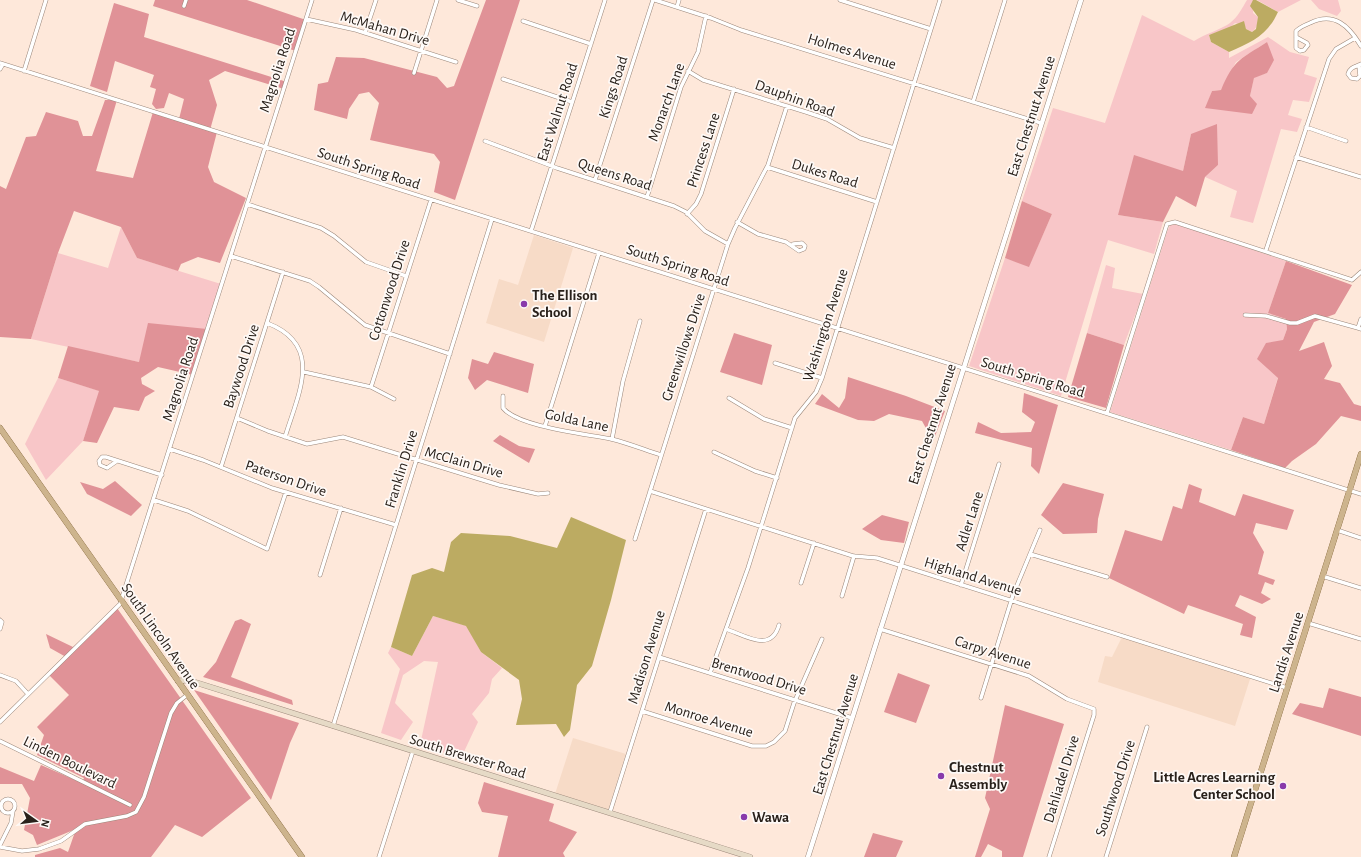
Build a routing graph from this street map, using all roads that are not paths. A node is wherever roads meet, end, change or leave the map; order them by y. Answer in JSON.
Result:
{"nodes":[{"id":1,"x":46,"y":0,"type":"edge"},
{"id":2,"x":186,"y":0,"type":"edge"},
{"id":3,"x":312,"y":0,"type":"edge"},
{"id":4,"x":376,"y":0,"type":"edge"},
{"id":5,"x":437,"y":0,"type":"edge"},
{"id":6,"x":458,"y":0,"type":"edge"},
{"id":7,"x":605,"y":0,"type":"edge"},
{"id":8,"x":654,"y":0,"type":"edge"},
{"id":9,"x":679,"y":0,"type":"edge"},
{"id":10,"x":840,"y":0,"type":"edge"},
{"id":11,"x":860,"y":0,"type":"edge"},
{"id":12,"x":940,"y":0,"type":"edge"},
{"id":13,"x":1005,"y":0,"type":"edge"},
{"id":14,"x":1081,"y":0,"type":"edge"},
{"id":15,"x":184,"y":6,"type":"dead end"},
{"id":16,"x":477,"y":6,"type":"dead end"},
{"id":17,"x":858,"y":6,"type":"junction"},
{"id":18,"x":677,"y":7,"type":"junction"},
{"id":19,"x":706,"y":16,"type":"junction"},
{"id":20,"x":306,"y":18,"type":"junction"},
{"id":21,"x":523,"y":21,"type":"dead end"},
{"id":22,"x":931,"y":29,"type":"junction"},
{"id":23,"x":365,"y":33,"type":"junction"},
{"id":24,"x":1296,"y":37,"type":"dead end"},
{"id":25,"x":1356,"y":38,"type":"junction"},
{"id":26,"x":591,"y":44,"type":"junction"},
{"id":27,"x":1361,"y":46,"type":"edge"},
{"id":28,"x":421,"y":51,"type":"junction"},
{"id":29,"x":456,"y":62,"type":"dead end"},
{"id":30,"x":1,"y":64,"type":"edge"},
{"id":31,"x":0,"y":69,"type":"edge"},
{"id":32,"x":24,"y":71,"type":"junction"},
{"id":33,"x":688,"y":71,"type":"junction"},
{"id":34,"x":414,"y":73,"type":"dead end"},
{"id":35,"x":503,"y":79,"type":"dead end"},
{"id":36,"x":914,"y":83,"type":"junction"},
{"id":37,"x":734,"y":89,"type":"junction"},
{"id":38,"x":572,"y":102,"type":"junction"},
{"id":39,"x":973,"y":102,"type":"junction"},
{"id":40,"x":786,"y":106,"type":"junction"},
{"id":41,"x":1041,"y":123,"type":"junction"},
{"id":42,"x":1306,"y":127,"type":"junction"},
{"id":43,"x":485,"y":141,"type":"dead end"},
{"id":44,"x":1346,"y":141,"type":"dead end"},
{"id":45,"x":265,"y":147,"type":"junction"},
{"id":46,"x":894,"y":148,"type":"junction"},
{"id":47,"x":1296,"y":157,"type":"junction"},
{"id":48,"x":552,"y":166,"type":"junction"},
{"id":49,"x":766,"y":167,"type":"junction"},
{"id":50,"x":1361,"y":177,"type":"edge"},
{"id":51,"x":596,"y":180,"type":"junction"},
{"id":52,"x":647,"y":197,"type":"junction"},
{"id":53,"x":430,"y":200,"type":"junction"},
{"id":54,"x":877,"y":202,"type":"junction"},
{"id":55,"x":247,"y":204,"type":"junction"},
{"id":56,"x":687,"y":214,"type":"junction"},
{"id":57,"x":492,"y":219,"type":"junction"},
{"id":58,"x":737,"y":222,"type":"junction"},
{"id":59,"x":532,"y":232,"type":"junction"},
{"id":60,"x":728,"y":244,"type":"junction"},
{"id":61,"x":793,"y":244,"type":"dead end"},
{"id":62,"x":1266,"y":250,"type":"junction"},
{"id":63,"x":599,"y":253,"type":"junction"},
{"id":64,"x":231,"y":256,"type":"junction"},
{"id":65,"x":283,"y":272,"type":"junction"},
{"id":66,"x":1361,"y":272,"type":"edge"},
{"id":67,"x":406,"y":276,"type":"junction"},
{"id":68,"x":714,"y":289,"type":"junction"},
{"id":69,"x":1245,"y":315,"type":"dead end"},
{"id":70,"x":1361,"y":319,"type":"edge"},
{"id":71,"x":640,"y":321,"type":"dead end"},
{"id":72,"x":267,"y":323,"type":"junction"},
{"id":73,"x":837,"y":328,"type":"junction"},
{"id":74,"x":1360,"y":328,"type":"edge"},
{"id":75,"x":388,"y":334,"type":"junction"},
{"id":76,"x":450,"y":354,"type":"junction"},
{"id":77,"x":775,"y":363,"type":"dead end"},
{"id":78,"x":962,"y":368,"type":"junction"},
{"id":79,"x":304,"y":372,"type":"junction"},
{"id":80,"x":822,"y":378,"type":"junction"},
{"id":81,"x":371,"y":387,"type":"junction"},
{"id":82,"x":503,"y":396,"type":"dead end"},
{"id":83,"x":729,"y":398,"type":"dead end"},
{"id":84,"x":394,"y":399,"type":"dead end"},
{"id":85,"x":1107,"y":413,"type":"junction"},
{"id":86,"x":237,"y":418,"type":"junction"},
{"id":87,"x":545,"y":426,"type":"junction"},
{"id":88,"x":0,"y":428,"type":"edge"},
{"id":89,"x":792,"y":428,"type":"junction"},
{"id":90,"x":285,"y":437,"type":"junction"},
{"id":91,"x":612,"y":439,"type":"junction"},
{"id":92,"x":170,"y":449,"type":"junction"},
{"id":93,"x":714,"y":452,"type":"dead end"},
{"id":94,"x":1361,"y":454,"type":"edge"},
{"id":95,"x":661,"y":455,"type":"junction"},
{"id":96,"x":117,"y":461,"type":"dead end"},
{"id":97,"x":416,"y":461,"type":"junction"},
{"id":98,"x":999,"y":464,"type":"dead end"},
{"id":99,"x":221,"y":467,"type":"junction"},
{"id":100,"x":162,"y":475,"type":"junction"},
{"id":101,"x":776,"y":478,"type":"junction"},
{"id":102,"x":1350,"y":490,"type":"junction"},
{"id":103,"x":650,"y":491,"type":"junction"},
{"id":104,"x":286,"y":492,"type":"junction"},
{"id":105,"x":548,"y":493,"type":"dead end"},
{"id":106,"x":1361,"y":494,"type":"edge"},
{"id":107,"x":154,"y":500,"type":"junction"},
{"id":108,"x":341,"y":508,"type":"junction"},
{"id":109,"x":706,"y":509,"type":"junction"},
{"id":110,"x":396,"y":526,"type":"junction"},
{"id":111,"x":761,"y":526,"type":"junction"},
{"id":112,"x":1040,"y":530,"type":"dead end"},
{"id":113,"x":1337,"y":530,"type":"junction"},
{"id":114,"x":1361,"y":538,"type":"edge"},
{"id":115,"x":635,"y":539,"type":"dead end"},
{"id":116,"x":814,"y":543,"type":"junction"},
{"id":117,"x":1030,"y":554,"type":"junction"},
{"id":118,"x":854,"y":556,"type":"junction"},
{"id":119,"x":900,"y":566,"type":"junction"},
{"id":120,"x":320,"y":575,"type":"dead end"},
{"id":121,"x":1322,"y":576,"type":"junction"},
{"id":122,"x":1107,"y":577,"type":"dead end"},
{"id":123,"x":802,"y":583,"type":"dead end"},
{"id":124,"x":961,"y":585,"type":"junction"},
{"id":125,"x":1361,"y":588,"type":"edge"},
{"id":126,"x":842,"y":596,"type":"dead end"},
{"id":127,"x":121,"y":600,"type":"junction"},
{"id":128,"x":1012,"y":601,"type":"junction"},
{"id":129,"x":1,"y":621,"type":"edge"},
{"id":130,"x":1308,"y":622,"type":"junction"},
{"id":131,"x":779,"y":625,"type":"dead end"},
{"id":132,"x":0,"y":629,"type":"edge"},
{"id":133,"x":880,"y":629,"type":"junction"},
{"id":134,"x":726,"y":630,"type":"junction"},
{"id":135,"x":822,"y":639,"type":"dead end"},
{"id":136,"x":1361,"y":639,"type":"edge"},
{"id":137,"x":658,"y":657,"type":"junction"},
{"id":138,"x":992,"y":664,"type":"junction"},
{"id":139,"x":710,"y":673,"type":"junction"},
{"id":140,"x":0,"y":675,"type":"edge"},
{"id":141,"x":178,"y":680,"type":"junction"},
{"id":142,"x":1287,"y":688,"type":"junction"},
{"id":143,"x":28,"y":694,"type":"junction"},
{"id":144,"x":188,"y":694,"type":"junction"},
{"id":145,"x":981,"y":698,"type":"dead end"},
{"id":146,"x":796,"y":700,"type":"junction"},
{"id":147,"x":1094,"y":709,"type":"joint"},
{"id":148,"x":642,"y":711,"type":"junction"},
{"id":149,"x":852,"y":718,"type":"junction"},
{"id":150,"x":0,"y":722,"type":"edge"},
{"id":151,"x":333,"y":726,"type":"junction"},
{"id":152,"x":1147,"y":727,"type":"dead end"},
{"id":153,"x":0,"y":741,"type":"edge"},
{"id":154,"x":413,"y":751,"type":"junction"},
{"id":155,"x":130,"y":805,"type":"dead end"},
{"id":156,"x":12,"y":811,"type":"dead end"},
{"id":157,"x":610,"y":812,"type":"junction"},
{"id":158,"x":0,"y":846,"type":"edge"},
{"id":159,"x":302,"y":857,"type":"edge"},
{"id":160,"x":379,"y":857,"type":"edge"},
{"id":161,"x":750,"y":857,"type":"edge"},
{"id":162,"x":808,"y":857,"type":"edge"},
{"id":163,"x":1049,"y":857,"type":"edge"},
{"id":164,"x":1106,"y":857,"type":"edge"},
{"id":165,"x":1234,"y":857,"type":"edge"}],
"edges":[{"from":1,"to":32,"type":"street"},
{"from":2,"to":15,"type":"street"},
{"from":3,"to":20,"type":"street","name":"Magnolia Road"},
{"from":4,"to":23,"type":"street"},
{"from":5,"to":28,"type":"street"},
{"from":6,"to":16,"type":"street"},
{"from":7,"to":26,"type":"street","name":"East Walnut Road"},
{"from":8,"to":18,"type":"street","name":"Holmes Avenue"},
{"from":8,"to":51,"type":"street","name":"Kings Road"},
{"from":9,"to":18,"type":"street"},
{"from":10,"to":17,"type":"street"},
{"from":11,"to":17,"type":"street"},
{"from":12,"to":22,"type":"street","name":"Washington Avenue"},
{"from":13,"to":39,"type":"street"},
{"from":14,"to":41,"type":"street","name":"East Chestnut Avenue"},
{"from":17,"to":22,"type":"street"},
{"from":18,"to":19,"type":"street","name":"Holmes Avenue"},
{"from":19,"to":33,"type":"street","name":"Monarch Lane"},
{"from":19,"to":36,"type":"street","name":"Holmes Avenue"},
{"from":20,"to":23,"type":"street","name":"McMahan Drive"},
{"from":20,"to":45,"type":"street","name":"Magnolia Road"},
{"from":21,"to":26,"type":"street"},
{"from":22,"to":36,"type":"street","name":"Washington Avenue"},
{"from":23,"to":28,"type":"street","name":"McMahan Drive"},
{"from":24,"to":25,"type":"street"},
{"from":25,"to":27,"type":"street"},
{"from":25,"to":42,"type":"street"},
{"from":26,"to":38,"type":"street","name":"East Walnut Road"},
{"from":28,"to":29,"type":"street","name":"McMahan Drive"},
{"from":28,"to":34,"type":"street"},
{"from":30,"to":31,"type":"street"},
{"from":30,"to":32,"type":"street","name":"South Spring Road"},
{"from":32,"to":45,"type":"street","name":"South Spring Road"},
{"from":33,"to":37,"type":"street","name":"Dauphin Road"},
{"from":33,"to":52,"type":"street","name":"Monarch Lane"},
{"from":35,"to":38,"type":"street"},
{"from":36,"to":39,"type":"street","name":"Holmes Avenue"},
{"from":36,"to":46,"type":"street","name":"Washington Avenue"},
{"from":37,"to":40,"type":"street","name":"Dauphin Road"},
{"from":37,"to":56,"type":"street","name":"Princess Lane"},
{"from":38,"to":48,"type":"street","name":"East Walnut Road"},
{"from":39,"to":41,"type":"street","name":"Holmes Avenue"},
{"from":40,"to":46,"type":"street","name":"Dauphin Road"},
{"from":40,"to":49,"type":"street","name":"Greenwillows Drive"},
{"from":41,"to":78,"type":"street","name":"East Chestnut Avenue"},
{"from":42,"to":44,"type":"street"},
{"from":42,"to":47,"type":"street"},
{"from":43,"to":48,"type":"street","name":"Queens Road"},
{"from":45,"to":53,"type":"street","name":"South Spring Road"},
{"from":45,"to":55,"type":"street","name":"Magnolia Road"},
{"from":46,"to":54,"type":"street","name":"Washington Avenue"},
{"from":47,"to":50,"type":"street"},
{"from":47,"to":62,"type":"street"},
{"from":48,"to":51,"type":"street","name":"Queens Road"},
{"from":48,"to":59,"type":"street","name":"East Walnut Road"},
{"from":49,"to":54,"type":"street","name":"Dukes Road"},
{"from":49,"to":58,"type":"street","name":"Greenwillows Drive"},
{"from":51,"to":52,"type":"street","name":"Queens Road"},
{"from":52,"to":56,"type":"street","name":"Queens Road"},
{"from":53,"to":57,"type":"street","name":"South Spring Road"},
{"from":53,"to":67,"type":"street","name":"Cottonwood Drive"},
{"from":54,"to":73,"type":"street","name":"Washington Avenue"},
{"from":55,"to":64,"type":"street","name":"Magnolia Road"},
{"from":55,"to":67,"type":"street"},
{"from":56,"to":60,"type":"street","name":"Queens Road"},
{"from":57,"to":59,"type":"street","name":"South Spring Road"},
{"from":57,"to":76,"type":"street","name":"Franklin Drive"},
{"from":58,"to":60,"type":"street","name":"Greenwillows Drive"},
{"from":58,"to":61,"type":"street"},
{"from":59,"to":63,"type":"street","name":"South Spring Road"},
{"from":60,"to":68,"type":"street","name":"Greenwillows Drive"},
{"from":62,"to":66,"type":"street"},
{"from":62,"to":85,"type":"street"},
{"from":63,"to":68,"type":"street","name":"South Spring Road"},
{"from":63,"to":87,"type":"street"},
{"from":64,"to":65,"type":"street"},
{"from":64,"to":92,"type":"street","name":"Magnolia Road"},
{"from":65,"to":72,"type":"street","name":"Baywood Drive"},
{"from":65,"to":75,"type":"street"},
{"from":67,"to":75,"type":"street","name":"Cottonwood Drive"},
{"from":68,"to":73,"type":"street","name":"South Spring Road"},
{"from":68,"to":95,"type":"street","name":"Greenwillows Drive"},
{"from":69,"to":74,"type":"street"},
{"from":70,"to":74,"type":"street"},
{"from":71,"to":91,"type":"street"},
{"from":72,"to":79,"type":"street"},
{"from":72,"to":86,"type":"street","name":"Baywood Drive"},
{"from":73,"to":78,"type":"street","name":"South Spring Road"},
{"from":73,"to":80,"type":"street","name":"Washington Avenue"},
{"from":75,"to":76,"type":"street"},
{"from":75,"to":81,"type":"street","name":"Cottonwood Drive"},
{"from":76,"to":97,"type":"street","name":"Franklin Drive"},
{"from":77,"to":80,"type":"street"},
{"from":78,"to":85,"type":"street","name":"South Spring Road"},
{"from":78,"to":119,"type":"street","name":"East Chestnut Avenue"},
{"from":79,"to":81,"type":"street"},
{"from":79,"to":90,"type":"street"},
{"from":80,"to":89,"type":"street","name":"Washington Avenue"},
{"from":81,"to":84,"type":"street"},
{"from":82,"to":87,"type":"street","name":"Golda Lane"},
{"from":83,"to":89,"type":"street"},
{"from":85,"to":102,"type":"street","name":"South Spring Road"},
{"from":86,"to":90,"type":"street","name":"McClain Drive"},
{"from":86,"to":99,"type":"street","name":"Baywood Drive"},
{"from":87,"to":91,"type":"street","name":"Golda Lane"},
{"from":88,"to":127,"type":"main road","name":"South Lincoln Avenue"},
{"from":89,"to":101,"type":"street","name":"Washington Avenue"},
{"from":90,"to":97,"type":"street","name":"McClain Drive"},
{"from":91,"to":95,"type":"street","name":"Golda Lane"},
{"from":92,"to":99,"type":"street","name":"Paterson Drive"},
{"from":92,"to":100,"type":"street","name":"Magnolia Road"},
{"from":93,"to":101,"type":"street"},
{"from":94,"to":102,"type":"main road","name":"Landis Avenue"},
{"from":95,"to":103,"type":"street","name":"Greenwillows Drive"},
{"from":96,"to":100,"type":"street"},
{"from":97,"to":105,"type":"street","name":"McClain Drive"},
{"from":97,"to":110,"type":"street","name":"Franklin Drive"},
{"from":98,"to":124,"type":"street","name":"Adler Lane"},
{"from":99,"to":104,"type":"street","name":"Paterson Drive"},
{"from":100,"to":107,"type":"street","name":"Magnolia Road"},
{"from":101,"to":111,"type":"street","name":"Washington Avenue"},
{"from":102,"to":106,"type":"street","name":"South Spring Road"},
{"from":102,"to":113,"type":"main road","name":"Landis Avenue"},
{"from":103,"to":109,"type":"street","name":"Highland Avenue"},
{"from":103,"to":115,"type":"street","name":"Greenwillows Drive"},
{"from":104,"to":107,"type":"street"},
{"from":104,"to":108,"type":"street","name":"Paterson Drive"},
{"from":107,"to":127,"type":"street","name":"Magnolia Road"},
{"from":108,"to":110,"type":"street","name":"Paterson Drive"},
{"from":108,"to":120,"type":"street"},
{"from":109,"to":111,"type":"street","name":"Highland Avenue"},
{"from":109,"to":137,"type":"street","name":"Madison Avenue"},
{"from":110,"to":151,"type":"street","name":"Franklin Drive"},
{"from":111,"to":116,"type":"street","name":"Highland Avenue"},
{"from":111,"to":134,"type":"street","name":"Washington Avenue"},
{"from":112,"to":117,"type":"street"},
{"from":113,"to":114,"type":"street"},
{"from":113,"to":121,"type":"main road","name":"Landis Avenue"},
{"from":116,"to":118,"type":"street","name":"Highland Avenue"},
{"from":116,"to":123,"type":"street"},
{"from":117,"to":122,"type":"street"},
{"from":117,"to":128,"type":"street"},
{"from":118,"to":119,"type":"street","name":"Highland Avenue"},
{"from":118,"to":126,"type":"street"},
{"from":119,"to":124,"type":"street","name":"Highland Avenue"},
{"from":119,"to":133,"type":"street","name":"East Chestnut Avenue"},
{"from":121,"to":125,"type":"street"},
{"from":121,"to":130,"type":"main road","name":"Landis Avenue"},
{"from":124,"to":128,"type":"street","name":"Highland Avenue"},
{"from":127,"to":141,"type":"main road","name":"South Lincoln Avenue"},
{"from":127,"to":143,"type":"street","name":"Magnolia Road"},
{"from":128,"to":138,"type":"street"},
{"from":128,"to":142,"type":"street","name":"Highland Avenue"},
{"from":129,"to":132,"type":"street"},
{"from":130,"to":136,"type":"street"},
{"from":130,"to":142,"type":"main road","name":"Landis Avenue"},
{"from":131,"to":134,"type":"street"},
{"from":133,"to":138,"type":"street","name":"Carpy Avenue"},
{"from":133,"to":149,"type":"street","name":"East Chestnut Avenue"},
{"from":134,"to":139,"type":"street","name":"Washington Avenue"},
{"from":135,"to":146,"type":"street","name":"Monroe Avenue"},
{"from":137,"to":139,"type":"street","name":"Brentwood Drive"},
{"from":137,"to":148,"type":"street","name":"Madison Avenue"},
{"from":138,"to":145,"type":"street"},
{"from":138,"to":147,"type":"street","name":"Carpy Avenue"},
{"from":139,"to":146,"type":"street","name":"Brentwood Drive"},
{"from":140,"to":143,"type":"street"},
{"from":141,"to":144,"type":"main road","name":"South Lincoln Avenue"},
{"from":141,"to":151,"type":"main road","name":"South Brewster Road"},
{"from":142,"to":165,"type":"main road","name":"Landis Avenue"},
{"from":143,"to":150,"type":"street","name":"Magnolia Road"},
{"from":144,"to":158,"type":"street"},
{"from":144,"to":159,"type":"main road","name":"South Lincoln Avenue"},
{"from":146,"to":148,"type":"street","name":"Monroe Avenue"},
{"from":146,"to":149,"type":"street","name":"Brentwood Drive"},
{"from":147,"to":163,"type":"street","name":"Dahliadel Drive"},
{"from":148,"to":157,"type":"street","name":"Madison Avenue"},
{"from":149,"to":162,"type":"street","name":"East Chestnut Avenue"},
{"from":151,"to":154,"type":"main road","name":"South Brewster Road"},
{"from":152,"to":164,"type":"street","name":"Southwood Drive"},
{"from":153,"to":155,"type":"street","name":"Linden Boulevard"},
{"from":154,"to":157,"type":"main road","name":"South Brewster Road"},
{"from":154,"to":160,"type":"street"},
{"from":156,"to":158,"type":"street"},
{"from":157,"to":161,"type":"main road","name":"South Brewster Road"}]}
